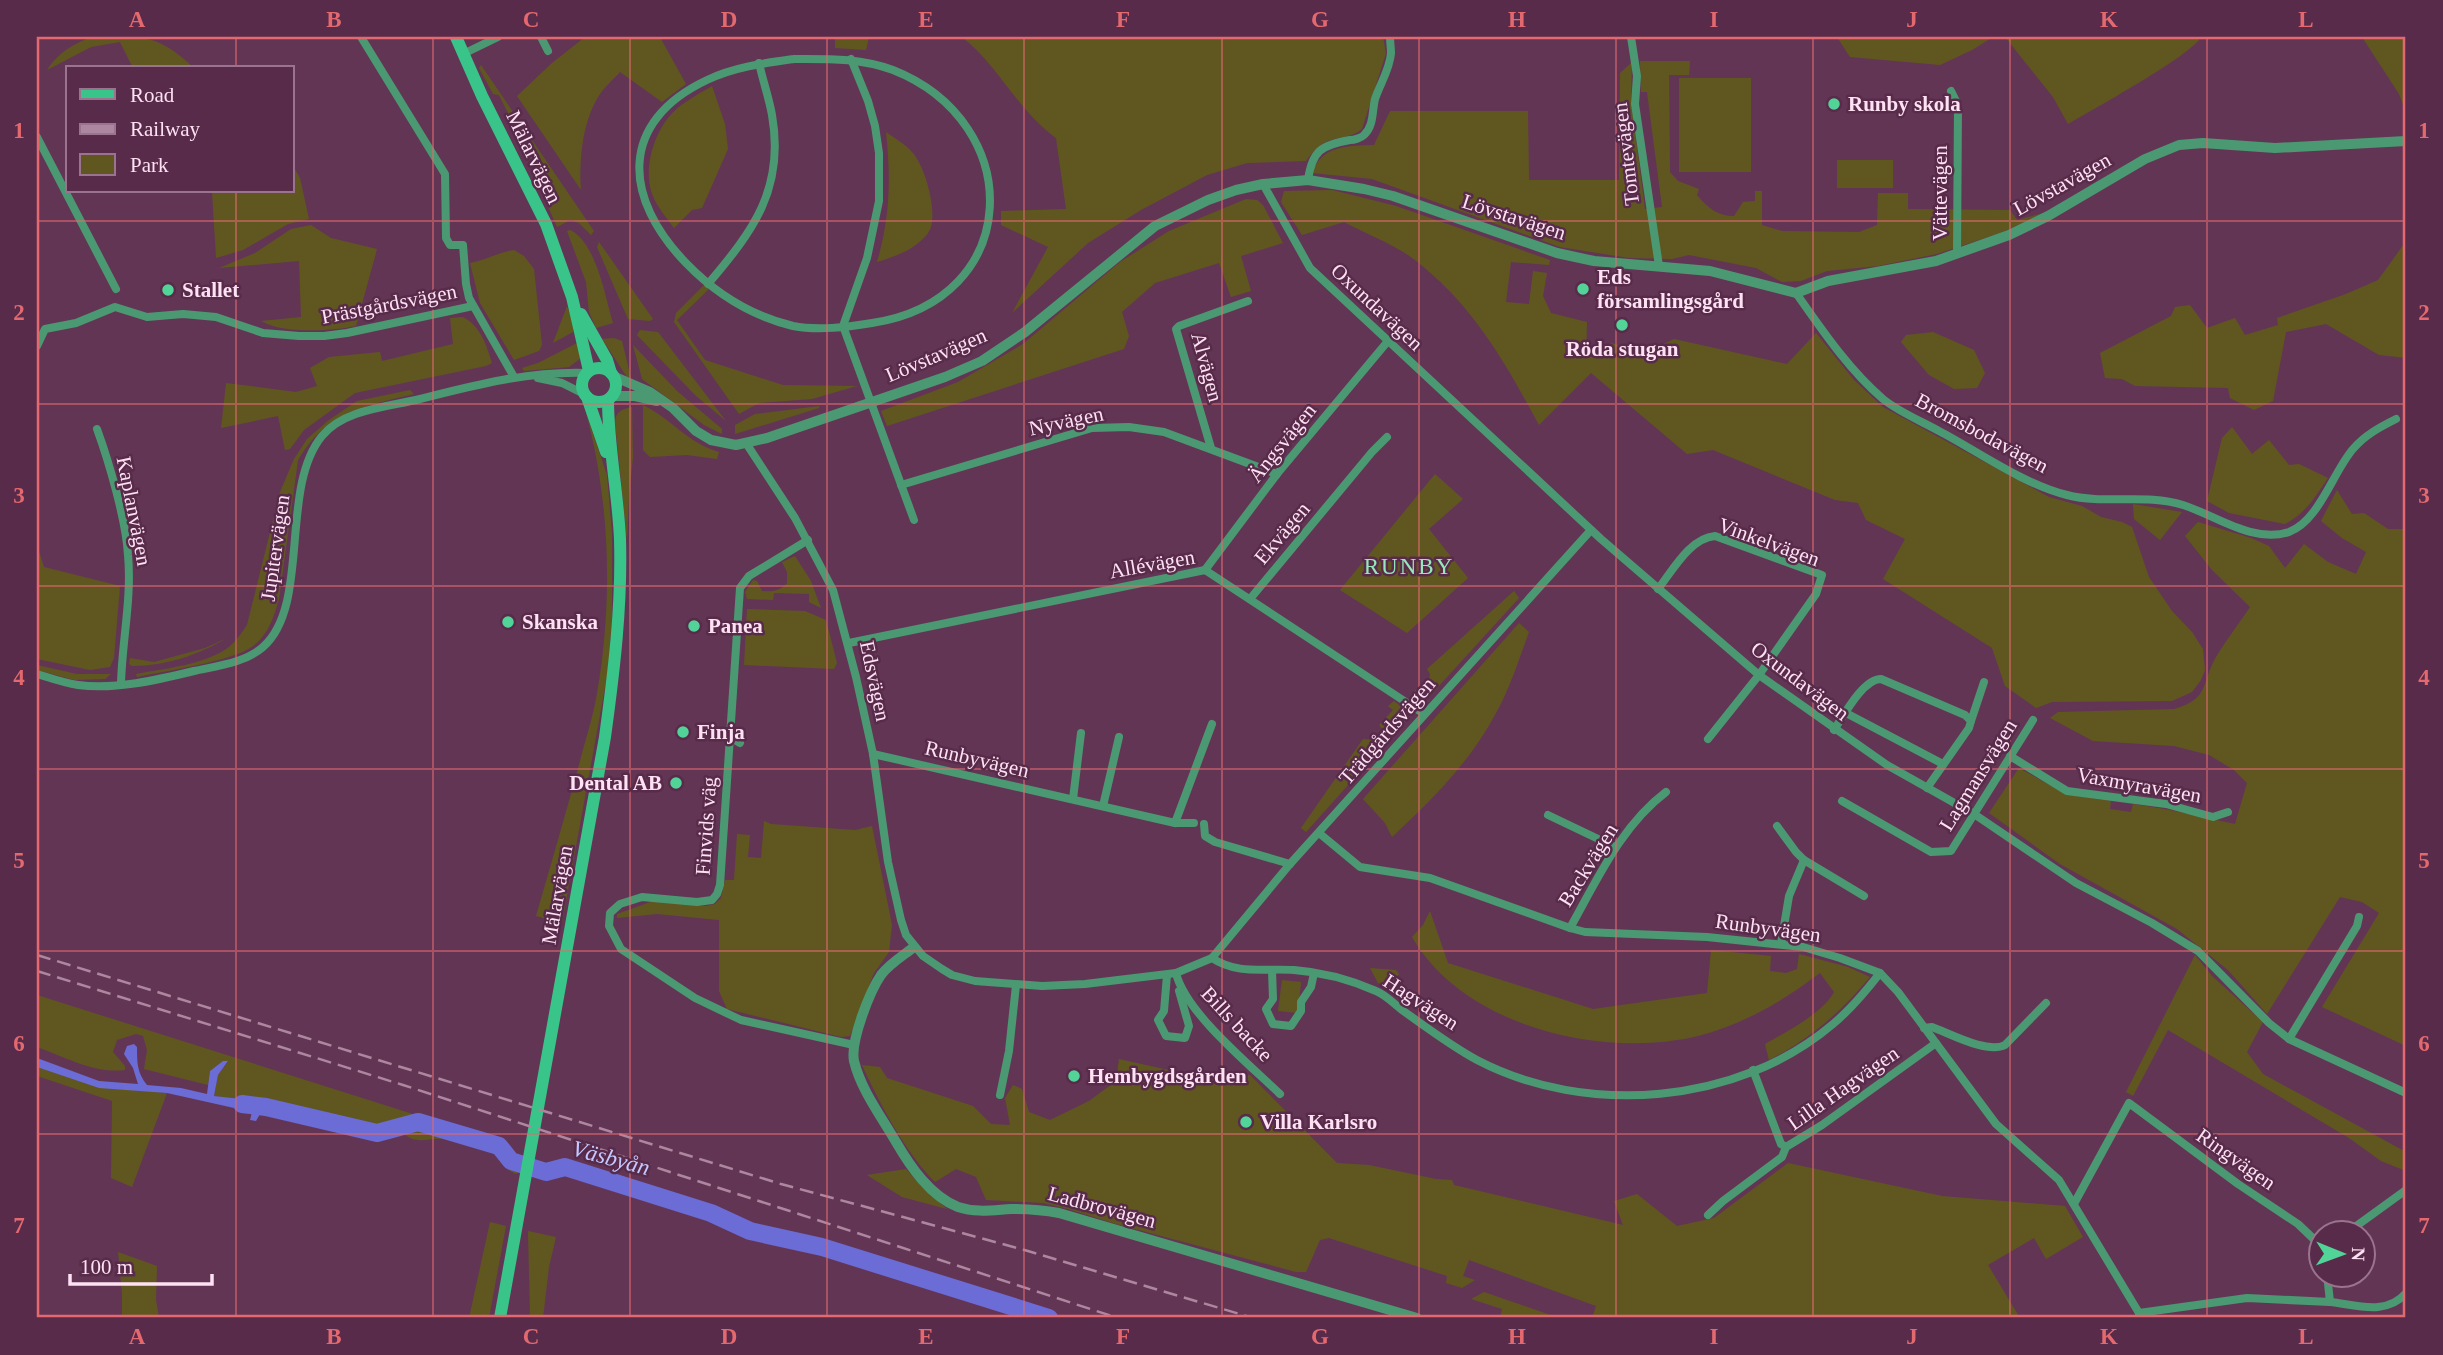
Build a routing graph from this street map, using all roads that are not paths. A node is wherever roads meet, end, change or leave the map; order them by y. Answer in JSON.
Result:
{"nodes":[{"id":1,"x":361,"y":37,"type":"edge"},
{"id":2,"x":456,"y":37,"type":"edge"},
{"id":3,"x":498,"y":37,"type":"edge"},
{"id":4,"x":541,"y":37,"type":"edge"},
{"id":5,"x":1390,"y":37,"type":"edge"},
{"id":6,"x":1631,"y":37,"type":"edge"},
{"id":7,"x":548,"y":51,"type":"dead end"},
{"id":8,"x":463,"y":54,"type":"junction"},
{"id":9,"x":851,"y":59,"type":"junction"},
{"id":10,"x":759,"y":63,"type":"junction"},
{"id":11,"x":1951,"y":91,"type":"dead end"},
{"id":12,"x":37,"y":136,"type":"edge"},
{"id":13,"x":2406,"y":141,"type":"edge"},
{"id":14,"x":1308,"y":180,"type":"junction"},
{"id":15,"x":1263,"y":184,"type":"junction"},
{"id":16,"x":1957,"y":254,"type":"junction"},
{"id":17,"x":1659,"y":266,"type":"junction"},
{"id":18,"x":708,"y":284,"type":"junction"},
{"id":19,"x":116,"y":289,"type":"dead end"},
{"id":20,"x":1796,"y":293,"type":"junction"},
{"id":21,"x":572,"y":297,"type":"junction"},
{"id":22,"x":1248,"y":300,"type":"dead end"},
{"id":23,"x":473,"y":306,"type":"junction"},
{"id":24,"x":844,"y":326,"type":"junction"},
{"id":25,"x":1388,"y":341,"type":"junction"},
{"id":26,"x":37,"y":346,"type":"edge"},
{"id":27,"x":588,"y":372,"type":"junction"},
{"id":28,"x":612,"y":375,"type":"junction"},
{"id":29,"x":528,"y":376,"type":"junction"},
{"id":30,"x":514,"y":377,"type":"junction"},
{"id":31,"x":585,"y":395,"type":"junction"},
{"id":32,"x":610,"y":398,"type":"junction"},
{"id":33,"x":663,"y":402,"type":"junction"},
{"id":34,"x":871,"y":403,"type":"junction"},
{"id":35,"x":2396,"y":419,"type":"dead end"},
{"id":36,"x":97,"y":429,"type":"dead end"},
{"id":37,"x":1387,"y":437,"type":"dead end"},
{"id":38,"x":746,"y":443,"type":"junction"},
{"id":39,"x":1211,"y":448,"type":"junction"},
{"id":40,"x":1278,"y":474,"type":"junction"},
{"id":41,"x":613,"y":476,"type":"junction"},
{"id":42,"x":901,"y":485,"type":"junction"},
{"id":43,"x":914,"y":520,"type":"dead end"},
{"id":44,"x":1591,"y":530,"type":"junction"},
{"id":45,"x":808,"y":540,"type":"junction"},
{"id":46,"x":1205,"y":570,"type":"junction"},
{"id":47,"x":1658,"y":589,"type":"junction"},
{"id":48,"x":1250,"y":599,"type":"junction"},
{"id":49,"x":849,"y":643,"type":"junction"},
{"id":50,"x":37,"y":674,"type":"edge"},
{"id":51,"x":1759,"y":674,"type":"junction"},
{"id":52,"x":1984,"y":682,"type":"dead end"},
{"id":53,"x":121,"y":684,"type":"junction"},
{"id":54,"x":1846,"y":713,"type":"junction"},
{"id":55,"x":1424,"y":714,"type":"junction"},
{"id":56,"x":2033,"y":720,"type":"dead end"},
{"id":57,"x":1971,"y":721,"type":"junction"},
{"id":58,"x":1212,"y":724,"type":"dead end"},
{"id":59,"x":1834,"y":730,"type":"junction"},
{"id":60,"x":1081,"y":733,"type":"dead end"},
{"id":61,"x":730,"y":737,"type":"junction"},
{"id":62,"x":1119,"y":737,"type":"dead end"},
{"id":63,"x":1708,"y":739,"type":"dead end"},
{"id":64,"x":740,"y":743,"type":"dead end"},
{"id":65,"x":873,"y":754,"type":"junction"},
{"id":66,"x":2010,"y":757,"type":"junction"},
{"id":67,"x":1943,"y":764,"type":"junction"},
{"id":68,"x":1927,"y":788,"type":"junction"},
{"id":69,"x":1666,"y":792,"type":"dead end"},
{"id":70,"x":1073,"y":799,"type":"junction"},
{"id":71,"x":1842,"y":801,"type":"dead end"},
{"id":72,"x":1103,"y":806,"type":"junction"},
{"id":73,"x":2228,"y":813,"type":"dead end"},
{"id":74,"x":1974,"y":814,"type":"junction"},
{"id":75,"x":1548,"y":815,"type":"dead end"},
{"id":76,"x":1175,"y":822,"type":"junction"},
{"id":77,"x":1194,"y":823,"type":"dead end"},
{"id":78,"x":1204,"y":824,"type":"dead end"},
{"id":79,"x":1777,"y":826,"type":"dead end"},
{"id":80,"x":1319,"y":833,"type":"junction"},
{"id":81,"x":1615,"y":847,"type":"junction"},
{"id":82,"x":1804,"y":860,"type":"junction"},
{"id":83,"x":1290,"y":864,"type":"junction"},
{"id":84,"x":1864,"y":896,"type":"dead end"},
{"id":85,"x":2359,"y":916,"type":"dead end"},
{"id":86,"x":1570,"y":928,"type":"junction"},
{"id":87,"x":1782,"y":944,"type":"junction"},
{"id":88,"x":914,"y":947,"type":"junction"},
{"id":89,"x":1212,"y":958,"type":"junction"},
{"id":90,"x":1272,"y":970,"type":"junction"},
{"id":91,"x":1314,"y":973,"type":"junction"},
{"id":92,"x":1880,"y":973,"type":"junction"},
{"id":93,"x":1172,"y":974,"type":"junction"},
{"id":94,"x":1016,"y":985,"type":"junction"},
{"id":95,"x":2046,"y":1003,"type":"dead end"},
{"id":96,"x":1924,"y":1028,"type":"junction"},
{"id":97,"x":2288,"y":1039,"type":"junction"},
{"id":98,"x":1936,"y":1044,"type":"junction"},
{"id":99,"x":853,"y":1045,"type":"junction"},
{"id":100,"x":1753,"y":1070,"type":"junction"},
{"id":101,"x":2406,"y":1093,"type":"edge"},
{"id":102,"x":1280,"y":1094,"type":"dead end"},
{"id":103,"x":1000,"y":1095,"type":"dead end"},
{"id":104,"x":1786,"y":1147,"type":"junction"},
{"id":105,"x":2406,"y":1190,"type":"edge"},
{"id":106,"x":2074,"y":1202,"type":"junction"},
{"id":107,"x":1708,"y":1216,"type":"dead end"},
{"id":108,"x":2368,"y":1218,"type":"edge"},
{"id":109,"x":2306,"y":1232,"type":"edge"},
{"id":110,"x":2328,"y":1288,"type":"edge"},
{"id":111,"x":2406,"y":1293,"type":"edge"},
{"id":112,"x":2330,"y":1302,"type":"junction"},
{"id":113,"x":2141,"y":1316,"type":"edge"},
{"id":114,"x":500,"y":1318,"type":"edge"},
{"id":115,"x":1417,"y":1318,"type":"edge"}],
"edges":[{"from":1,"to":23,"type":"street","name":"Prästgårdsvägen"},
{"from":2,"to":8,"type":"main road","name":"Mälarvägen"},
{"from":3,"to":8,"type":"street"},
{"from":4,"to":7,"type":"street"},
{"from":5,"to":14,"type":"street"},
{"from":6,"to":17,"type":"street","name":"Tomtevägen"},
{"from":8,"to":21,"type":"main road","name":"Mälarvägen"},
{"from":9,"to":10,"type":"street"},
{"from":9,"to":24,"type":"street"},
{"from":9,"to":24,"type":"street"},
{"from":10,"to":18,"type":"street"},
{"from":10,"to":18,"type":"street"},
{"from":11,"to":16,"type":"street","name":"Vättevägen"},
{"from":12,"to":19,"type":"street"},
{"from":13,"to":16,"type":"street","name":"Lövstavägen"},
{"from":14,"to":15,"type":"street","name":"Lövstavägen"},
{"from":14,"to":17,"type":"street","name":"Lövstavägen"},
{"from":15,"to":25,"type":"street","name":"Oxundavägen"},
{"from":15,"to":34,"type":"street","name":"Lövstavägen"},
{"from":16,"to":20,"type":"street","name":"Lövstavägen"},
{"from":17,"to":20,"type":"street","name":"Lövstavägen"},
{"from":18,"to":24,"type":"street"},
{"from":20,"to":35,"type":"street","name":"Bromsbodavägen"},
{"from":21,"to":27,"type":"main road","name":"Mälarvägen"},
{"from":21,"to":28,"type":"main road","name":"Mälarvägen"},
{"from":22,"to":39,"type":"street","name":"Alvägen"},
{"from":23,"to":26,"type":"street","name":"Prästgårdsvägen"},
{"from":23,"to":30,"type":"street","name":"Prästgårdsvägen"},
{"from":24,"to":34,"type":"street"},
{"from":25,"to":40,"type":"street","name":"Ängsvägen"},
{"from":25,"to":44,"type":"street","name":"Oxundavägen"},
{"from":27,"to":28,"type":"main road"},
{"from":27,"to":29,"type":"street","name":"Jupitervägen"},
{"from":27,"to":31,"type":"main road"},
{"from":28,"to":32,"type":"main road"},
{"from":28,"to":33,"type":"street","name":"Lövstavägen"},
{"from":29,"to":30,"type":"street","name":"Jupitervägen"},
{"from":29,"to":31,"type":"street","name":"Jupitervägen"},
{"from":30,"to":53,"type":"street","name":"Jupitervägen"},
{"from":31,"to":32,"type":"main road"},
{"from":31,"to":41,"type":"main road","name":"Mälarvägen"},
{"from":32,"to":33,"type":"street"},
{"from":32,"to":41,"type":"main road","name":"Mälarvägen"},
{"from":33,"to":38,"type":"street","name":"Lövstavägen"},
{"from":34,"to":38,"type":"street","name":"Lövstavägen"},
{"from":34,"to":42,"type":"street"},
{"from":36,"to":53,"type":"street","name":"Kaplanvägen"},
{"from":37,"to":48,"type":"street","name":"Ekvägen"},
{"from":38,"to":45,"type":"street","name":"Edsvägen"},
{"from":39,"to":40,"type":"street","name":"Nyvägen"},
{"from":39,"to":42,"type":"street","name":"Nyvägen"},
{"from":40,"to":46,"type":"street","name":"Ängsvägen"},
{"from":41,"to":114,"type":"main road","name":"Mälarvägen"},
{"from":42,"to":43,"type":"street"},
{"from":44,"to":47,"type":"street","name":"Oxundavägen"},
{"from":44,"to":55,"type":"street","name":"Trädgårdsvägen"},
{"from":45,"to":49,"type":"street","name":"Edsvägen"},
{"from":45,"to":61,"type":"street","name":"Finvids väg"},
{"from":46,"to":48,"type":"street","name":"Allévägen"},
{"from":46,"to":49,"type":"street","name":"Allévägen"},
{"from":47,"to":51,"type":"street","name":"Oxundavägen"},
{"from":47,"to":51,"type":"street","name":"Vinkelvägen"},
{"from":48,"to":55,"type":"street","name":"Allévägen"},
{"from":49,"to":65,"type":"street","name":"Edsvägen"},
{"from":50,"to":53,"type":"street","name":"Jupitervägen"},
{"from":51,"to":59,"type":"street","name":"Oxundavägen"},
{"from":51,"to":63,"type":"street","name":"Vinkelvägen"},
{"from":52,"to":57,"type":"street"},
{"from":54,"to":57,"type":"street"},
{"from":54,"to":59,"type":"street"},
{"from":54,"to":67,"type":"street","name":"Oxundavägen"},
{"from":55,"to":80,"type":"street","name":"Trädgårdsvägen"},
{"from":56,"to":66,"type":"street","name":"Lagmansvägen"},
{"from":57,"to":67,"type":"street"},
{"from":58,"to":76,"type":"street"},
{"from":59,"to":68,"type":"street","name":"Oxundavägen"},
{"from":60,"to":70,"type":"street"},
{"from":61,"to":64,"type":"street"},
{"from":61,"to":99,"type":"street","name":"Finvids väg"},
{"from":62,"to":72,"type":"street"},
{"from":65,"to":70,"type":"street","name":"Runbyvägen"},
{"from":65,"to":88,"type":"street","name":"Edsvägen"},
{"from":66,"to":73,"type":"street","name":"Vaxmyravägen"},
{"from":66,"to":74,"type":"street","name":"Lagmansvägen"},
{"from":67,"to":68,"type":"street"},
{"from":68,"to":74,"type":"street","name":"Oxundavägen"},
{"from":69,"to":81,"type":"street","name":"Backvägen"},
{"from":70,"to":72,"type":"street","name":"Runbyvägen"},
{"from":71,"to":74,"type":"street","name":"Lagmansvägen"},
{"from":72,"to":76,"type":"street","name":"Runbyvägen"},
{"from":74,"to":97,"type":"street","name":"Oxundavägen"},
{"from":75,"to":81,"type":"street"},
{"from":76,"to":77,"type":"street","name":"Runbyvägen"},
{"from":78,"to":83,"type":"street"},
{"from":79,"to":82,"type":"street"},
{"from":80,"to":83,"type":"street","name":"Trädgårdsvägen"},
{"from":80,"to":86,"type":"street","name":"Runbyvägen"},
{"from":81,"to":86,"type":"street","name":"Backvägen"},
{"from":82,"to":84,"type":"street"},
{"from":82,"to":87,"type":"street"},
{"from":83,"to":89,"type":"street","name":"Trädgårdsvägen"},
{"from":85,"to":97,"type":"street"},
{"from":86,"to":87,"type":"street","name":"Runbyvägen"},
{"from":87,"to":92,"type":"street","name":"Runbyvägen"},
{"from":88,"to":94,"type":"street"},
{"from":88,"to":99,"type":"street"},
{"from":89,"to":90,"type":"street","name":"Hagvägen"},
{"from":89,"to":93,"type":"street"},
{"from":90,"to":91,"type":"street","name":"Hagvägen"},
{"from":90,"to":91,"type":"street"},
{"from":91,"to":100,"type":"street","name":"Hagvägen"},
{"from":92,"to":96,"type":"street","name":"Runbyvägen"},
{"from":92,"to":100,"type":"street","name":"Hagvägen"},
{"from":93,"to":93,"type":"street"},
{"from":93,"to":94,"type":"street"},
{"from":93,"to":102,"type":"street","name":"Bills backe"},
{"from":94,"to":103,"type":"street"},
{"from":95,"to":96,"type":"street"},
{"from":96,"to":98,"type":"street","name":"Runbyvägen"},
{"from":97,"to":101,"type":"street","name":"Oxundavägen"},
{"from":98,"to":104,"type":"street","name":"Lilla Hagvägen"},
{"from":98,"to":106,"type":"street","name":"Runbyvägen"},
{"from":99,"to":115,"type":"street","name":"Ladbrovägen"},
{"from":100,"to":104,"type":"street"},
{"from":104,"to":107,"type":"street","name":"Lilla Hagvägen"},
{"from":105,"to":108,"type":"street"},
{"from":106,"to":109,"type":"street","name":"Ringvägen"},
{"from":106,"to":113,"type":"street","name":"Runbyvägen"},
{"from":110,"to":112,"type":"street"},
{"from":111,"to":112,"type":"street"},
{"from":112,"to":113,"type":"street"}]}
